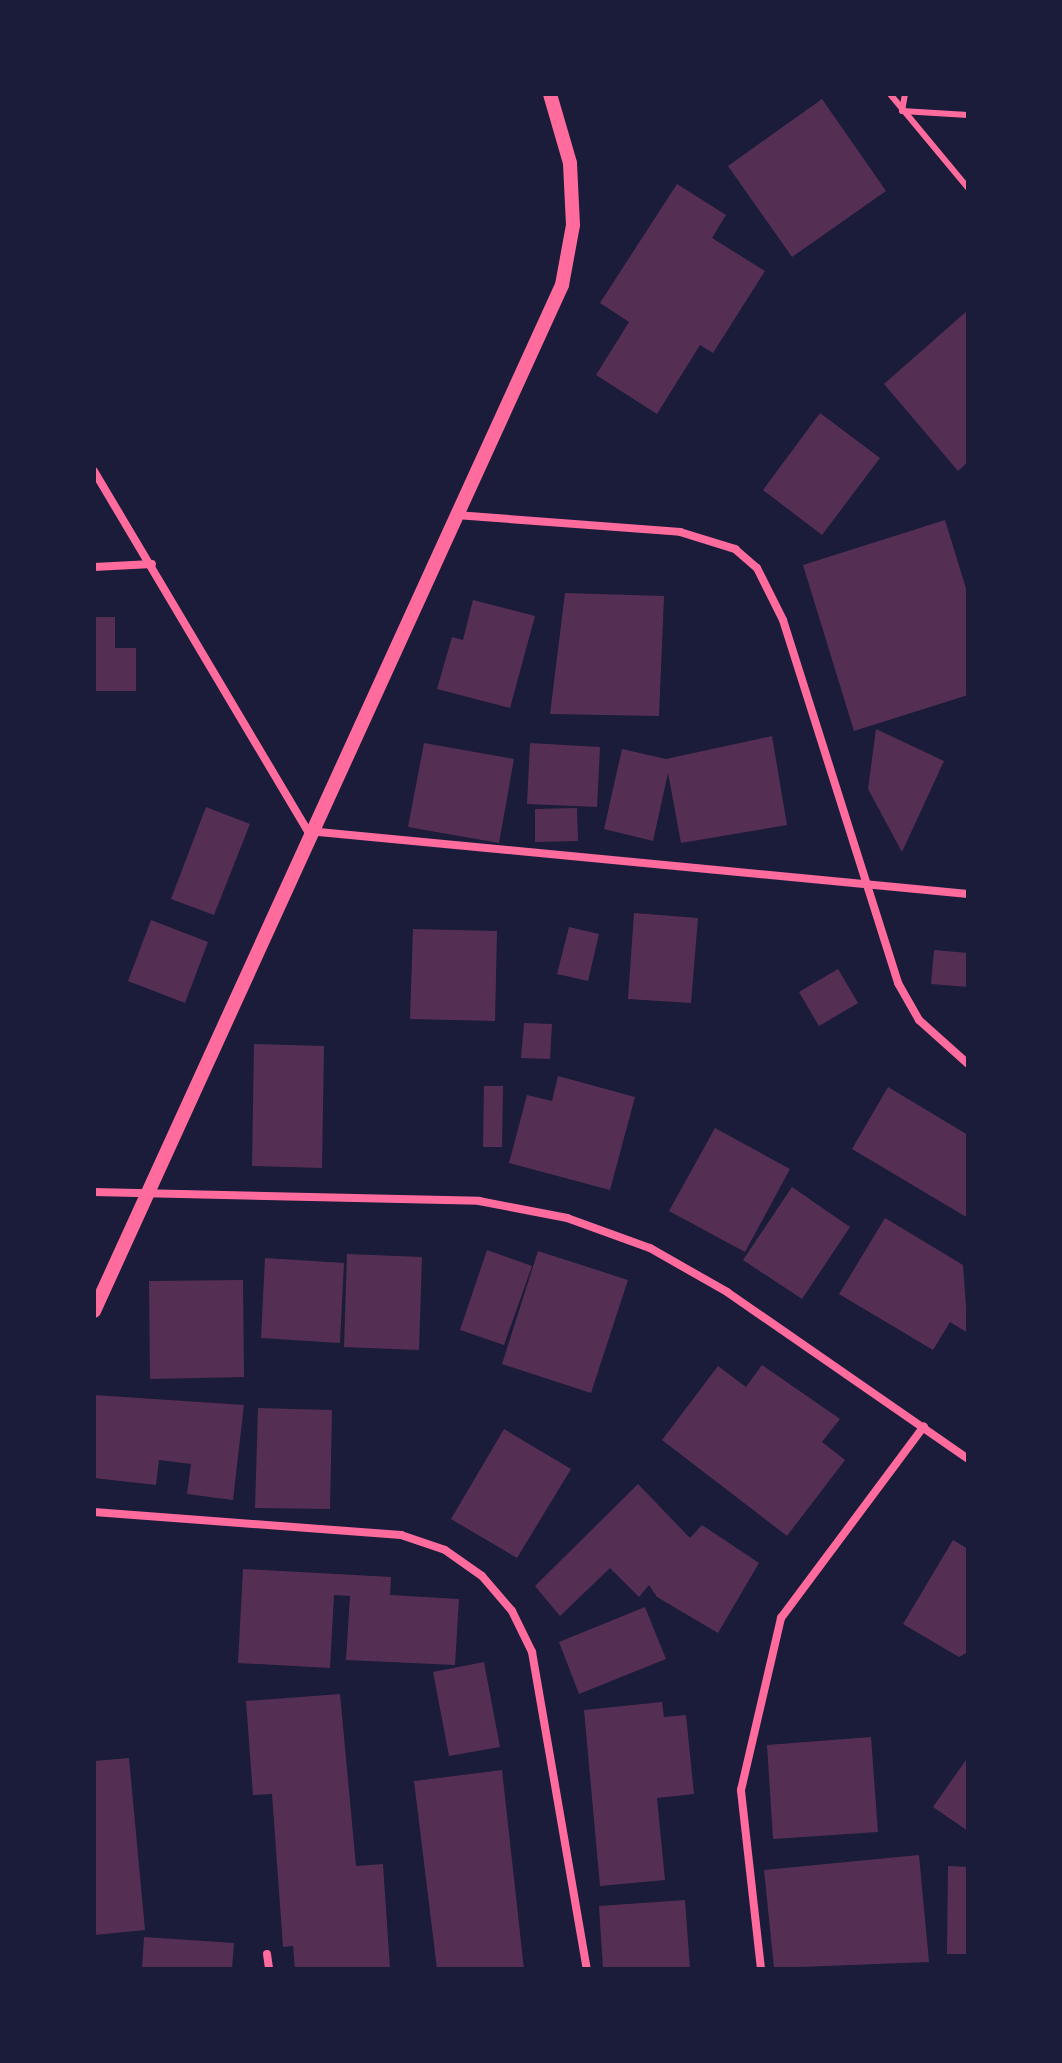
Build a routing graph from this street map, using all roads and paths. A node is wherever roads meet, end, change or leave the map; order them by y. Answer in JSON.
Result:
{"nodes":[{"id":1,"x":550,"y":94,"type":"edge"},
{"id":2,"x":890,"y":94,"type":"edge"},
{"id":3,"x":905,"y":94,"type":"edge"},
{"id":4,"x":902,"y":111,"type":"junction"},
{"id":5,"x":968,"y":115,"type":"edge"},
{"id":6,"x":968,"y":188,"type":"edge"},
{"id":7,"x":94,"y":471,"type":"edge"},
{"id":8,"x":455,"y":515,"type":"junction"},
{"id":9,"x":152,"y":564,"type":"junction"},
{"id":10,"x":94,"y":567,"type":"edge"},
{"id":11,"x":308,"y":831,"type":"junction"},
{"id":12,"x":869,"y":889,"type":"junction"},
{"id":13,"x":968,"y":894,"type":"edge"},
{"id":14,"x":968,"y":1064,"type":"edge"},
{"id":15,"x":94,"y":1192,"type":"edge"},
{"id":16,"x":153,"y":1193,"type":"junction"},
{"id":17,"x":94,"y":1311,"type":"edge"},
{"id":18,"x":924,"y":1426,"type":"junction"},
{"id":19,"x":968,"y":1459,"type":"edge"},
{"id":20,"x":94,"y":1512,"type":"edge"},
{"id":21,"x":267,"y":1954,"type":"dead end"},
{"id":22,"x":269,"y":1969,"type":"edge"},
{"id":23,"x":587,"y":1969,"type":"edge"},
{"id":24,"x":761,"y":1969,"type":"edge"}],
"edges":[{"from":1,"to":8,"type":"street"},
{"from":2,"to":4,"type":"lane"},
{"from":3,"to":4,"type":"lane"},
{"from":4,"to":5,"type":"lane"},
{"from":4,"to":6,"type":"lane"},
{"from":7,"to":9,"type":"street"},
{"from":8,"to":11,"type":"street"},
{"from":8,"to":12,"type":"street"},
{"from":9,"to":10,"type":"street"},
{"from":9,"to":11,"type":"street"},
{"from":11,"to":12,"type":"street"},
{"from":11,"to":16,"type":"street"},
{"from":12,"to":13,"type":"street"},
{"from":12,"to":14,"type":"street"},
{"from":15,"to":16,"type":"street"},
{"from":16,"to":17,"type":"street"},
{"from":16,"to":18,"type":"street"},
{"from":18,"to":19,"type":"street"},
{"from":18,"to":24,"type":"street"},
{"from":20,"to":23,"type":"street"},
{"from":21,"to":22,"type":"street"}]}
